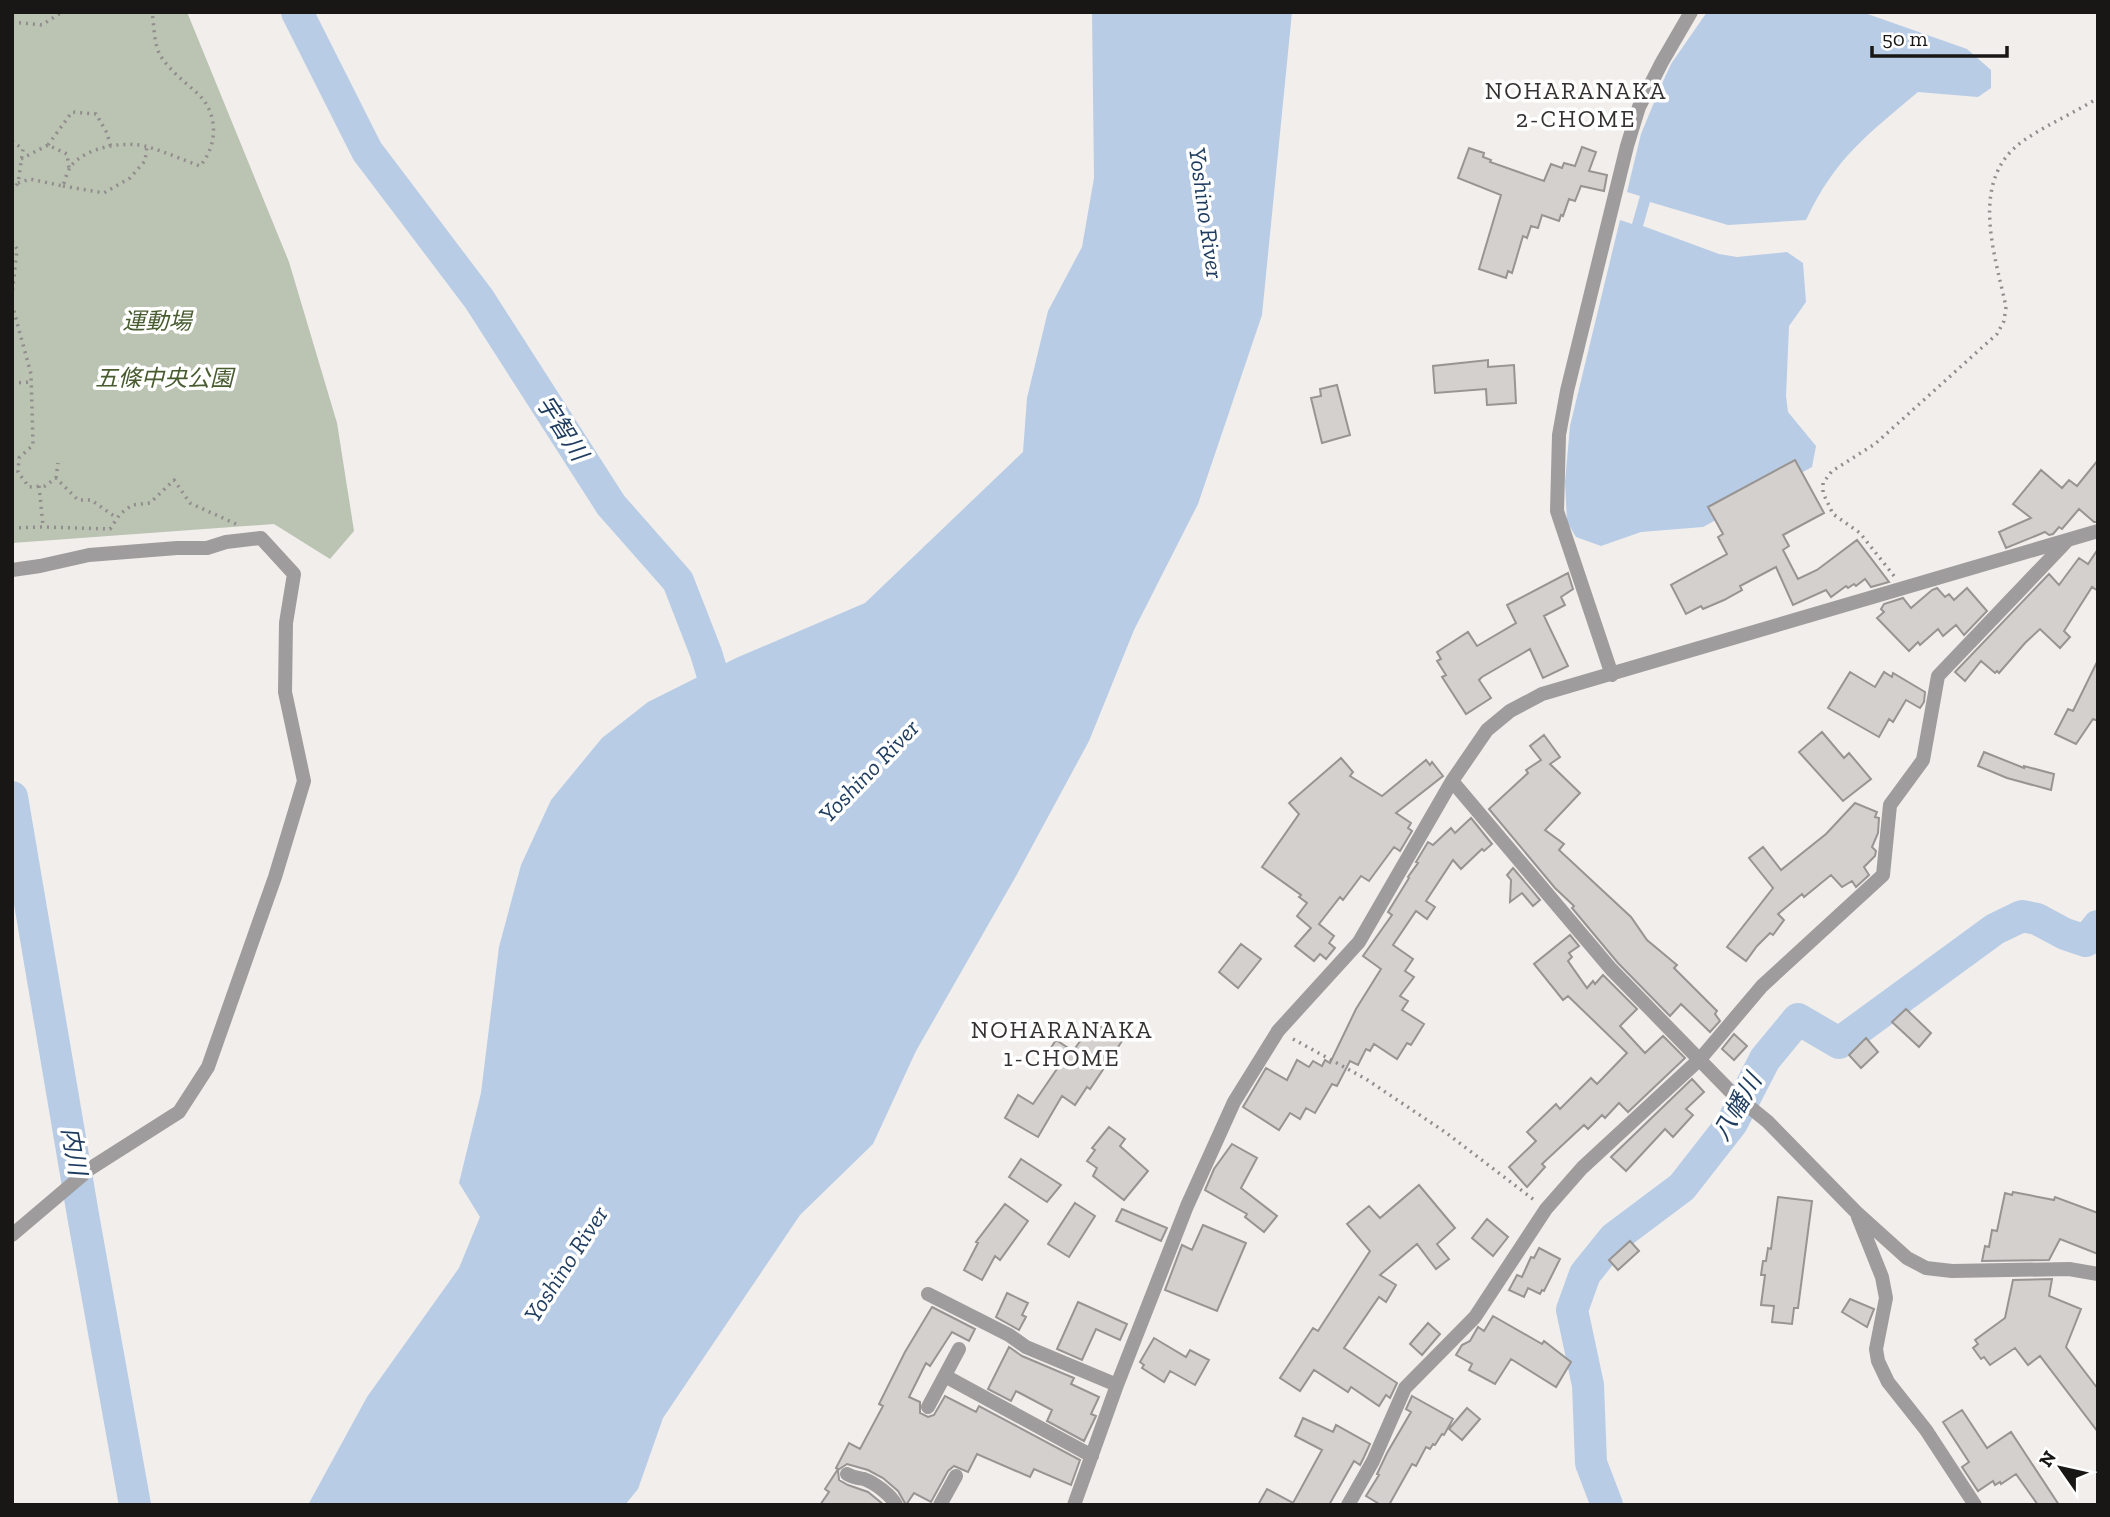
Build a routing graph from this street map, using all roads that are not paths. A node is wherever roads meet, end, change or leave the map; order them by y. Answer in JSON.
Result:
{"nodes":[{"id":1,"x":1691,"y":12,"type":"edge"},
{"id":2,"x":2098,"y":531,"type":"edge"},
{"id":3,"x":2067,"y":541,"type":"junction"},
{"id":4,"x":12,"y":570,"type":"edge"},
{"id":5,"x":1612,"y":675,"type":"junction"},
{"id":6,"x":1452,"y":781,"type":"junction"},
{"id":7,"x":1701,"y":1058,"type":"junction"},
{"id":8,"x":1856,"y":1212,"type":"junction"},
{"id":9,"x":12,"y":1235,"type":"edge"},
{"id":10,"x":2098,"y":1274,"type":"edge"},
{"id":11,"x":928,"y":1294,"type":"dead end"},
{"id":12,"x":958,"y":1349,"type":"dead end"},
{"id":13,"x":945,"y":1376,"type":"junction"},
{"id":14,"x":1117,"y":1385,"type":"junction"},
{"id":15,"x":928,"y":1407,"type":"dead end"},
{"id":16,"x":1092,"y":1456,"type":"junction"},
{"id":17,"x":847,"y":1474,"type":"dead end"},
{"id":18,"x":956,"y":1476,"type":"dead end"},
{"id":19,"x":897,"y":1505,"type":"edge"},
{"id":20,"x":940,"y":1505,"type":"edge"},
{"id":21,"x":1074,"y":1505,"type":"edge"},
{"id":22,"x":1348,"y":1505,"type":"edge"},
{"id":23,"x":1975,"y":1505,"type":"edge"}],
"edges":[{"from":1,"to":5,"type":"street"},
{"from":2,"to":3,"type":"street"},
{"from":3,"to":5,"type":"street"},
{"from":3,"to":7,"type":"street"},
{"from":4,"to":9,"type":"street"},
{"from":5,"to":6,"type":"street"},
{"from":6,"to":7,"type":"street"},
{"from":6,"to":14,"type":"street"},
{"from":7,"to":8,"type":"street"},
{"from":7,"to":22,"type":"street"},
{"from":8,"to":10,"type":"street"},
{"from":8,"to":23,"type":"street"},
{"from":11,"to":14,"type":"street"},
{"from":12,"to":13,"type":"street"},
{"from":13,"to":15,"type":"street"},
{"from":13,"to":16,"type":"street"},
{"from":14,"to":16,"type":"street"},
{"from":16,"to":21,"type":"street"},
{"from":17,"to":19,"type":"street"},
{"from":18,"to":20,"type":"street"}]}
